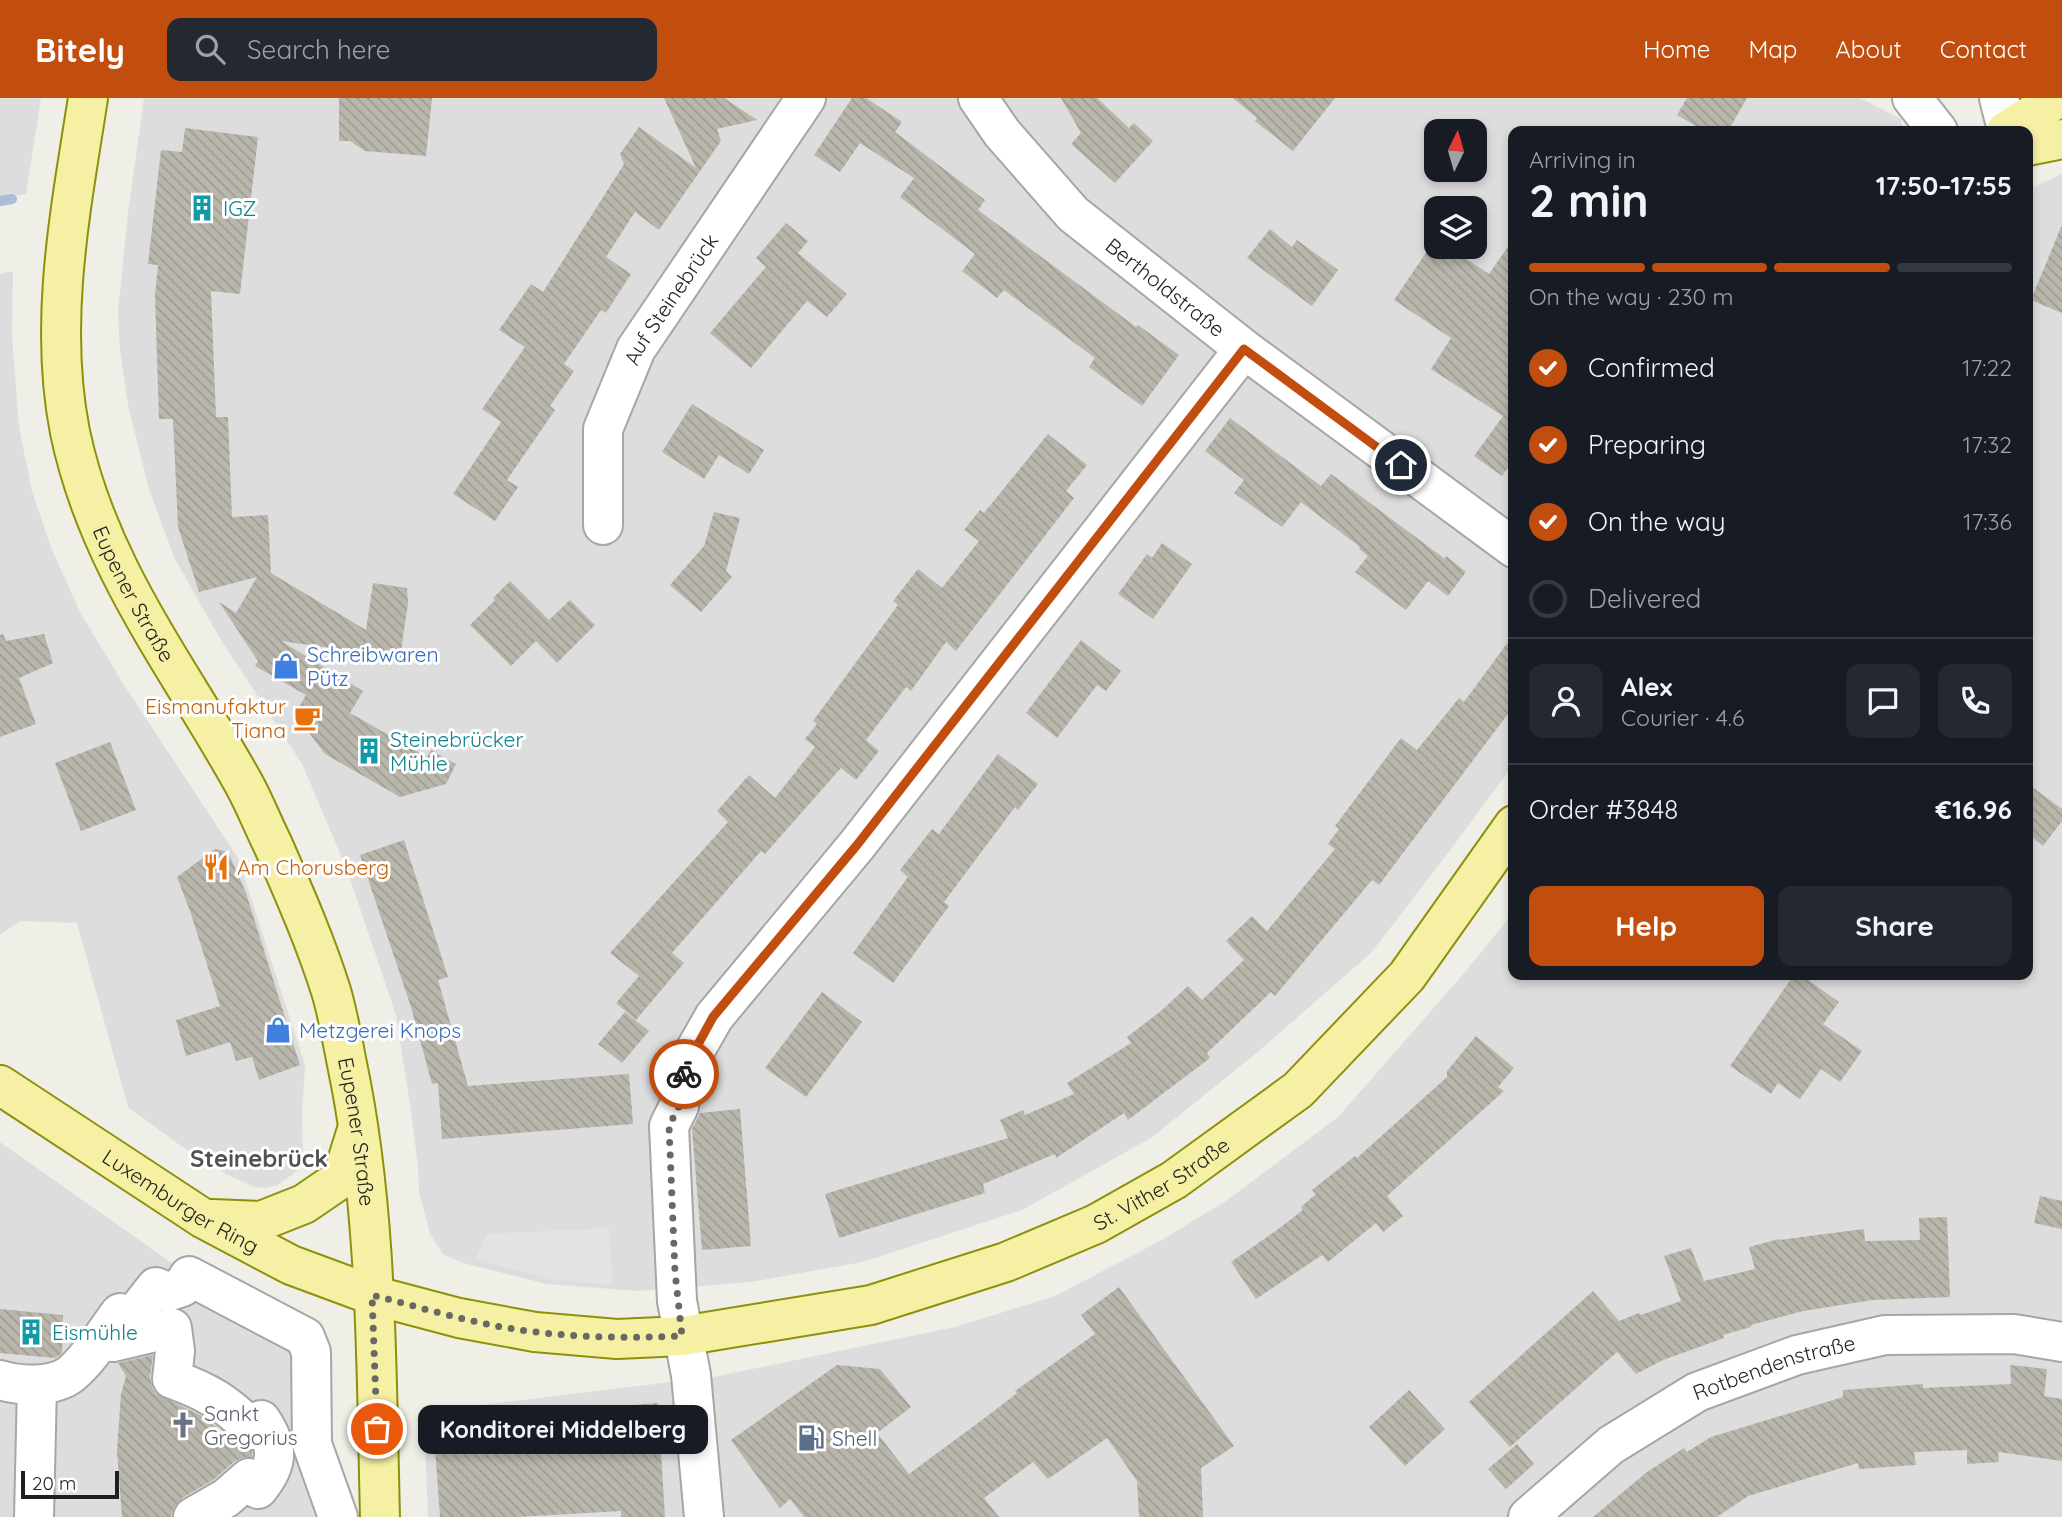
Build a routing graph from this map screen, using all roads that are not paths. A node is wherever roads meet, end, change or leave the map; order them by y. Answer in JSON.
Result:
{"nodes":[{"id":1,"x":88,"y":98,"type":"edge"},
{"id":2,"x":806,"y":98,"type":"edge"},
{"id":3,"x":978,"y":98,"type":"edge"},
{"id":4,"x":1912,"y":98,"type":"edge"},
{"id":5,"x":2057,"y":98,"type":"edge"},
{"id":6,"x":1934,"y":126,"type":"edge"},
{"id":7,"x":2010,"y":126,"type":"edge"},
{"id":8,"x":2033,"y":132,"type":"edge"},
{"id":9,"x":2062,"y":139,"type":"edge"},
{"id":10,"x":1244,"y":349,"type":"junction"},
{"id":11,"x":603,"y":525,"type":"dead end"},
{"id":12,"x":1508,"y":544,"type":"edge"},
{"id":13,"x":1508,"y":833,"type":"edge"},
{"id":14,"x":0,"y":1085,"type":"edge"},
{"id":15,"x":359,"y":1124,"type":"junction"},
{"id":16,"x":204,"y":1219,"type":"junction"},
{"id":17,"x":136,"y":1293,"type":"dead end"},
{"id":18,"x":372,"y":1295,"type":"junction"},
{"id":19,"x":682,"y":1336,"type":"junction"},
{"id":20,"x":2062,"y":1342,"type":"edge"},
{"id":21,"x":18,"y":1382,"type":"edge"},
{"id":22,"x":34,"y":1517,"type":"edge"},
{"id":23,"x":193,"y":1517,"type":"edge"},
{"id":24,"x":338,"y":1517,"type":"edge"},
{"id":25,"x":380,"y":1517,"type":"edge"},
{"id":26,"x":704,"y":1517,"type":"edge"},
{"id":27,"x":1528,"y":1517,"type":"edge"}],
"edges":[{"from":1,"to":15,"type":"main road","name":"Eupener Straße"},
{"from":2,"to":11,"type":"street","name":"Auf Steinebrück"},
{"from":3,"to":10,"type":"street","name":"Bertholdstraße"},
{"from":4,"to":6,"type":"street"},
{"from":5,"to":7,"type":"main road"},
{"from":8,"to":9,"type":"main road"},
{"from":10,"to":12,"type":"street","name":"Bertholdstraße"},
{"from":10,"to":19,"type":"street"},
{"from":13,"to":19,"type":"main road","name":"St. Vither Straße"},
{"from":14,"to":16,"type":"main road","name":"Luxemburger Ring"},
{"from":15,"to":16,"type":"main road"},
{"from":15,"to":18,"type":"main road","name":"Eupener Straße"},
{"from":16,"to":18,"type":"main road","name":"Luxemburger Ring"},
{"from":17,"to":21,"type":"street"},
{"from":18,"to":19,"type":"main road","name":"St. Vither Straße"},
{"from":18,"to":25,"type":"main road","name":"Eupener Straße"},
{"from":19,"to":26,"type":"street"},
{"from":20,"to":27,"type":"street","name":"Rotbendenstraße"},
{"from":21,"to":22,"type":"street"},
{"from":23,"to":24,"type":"street"}]}
